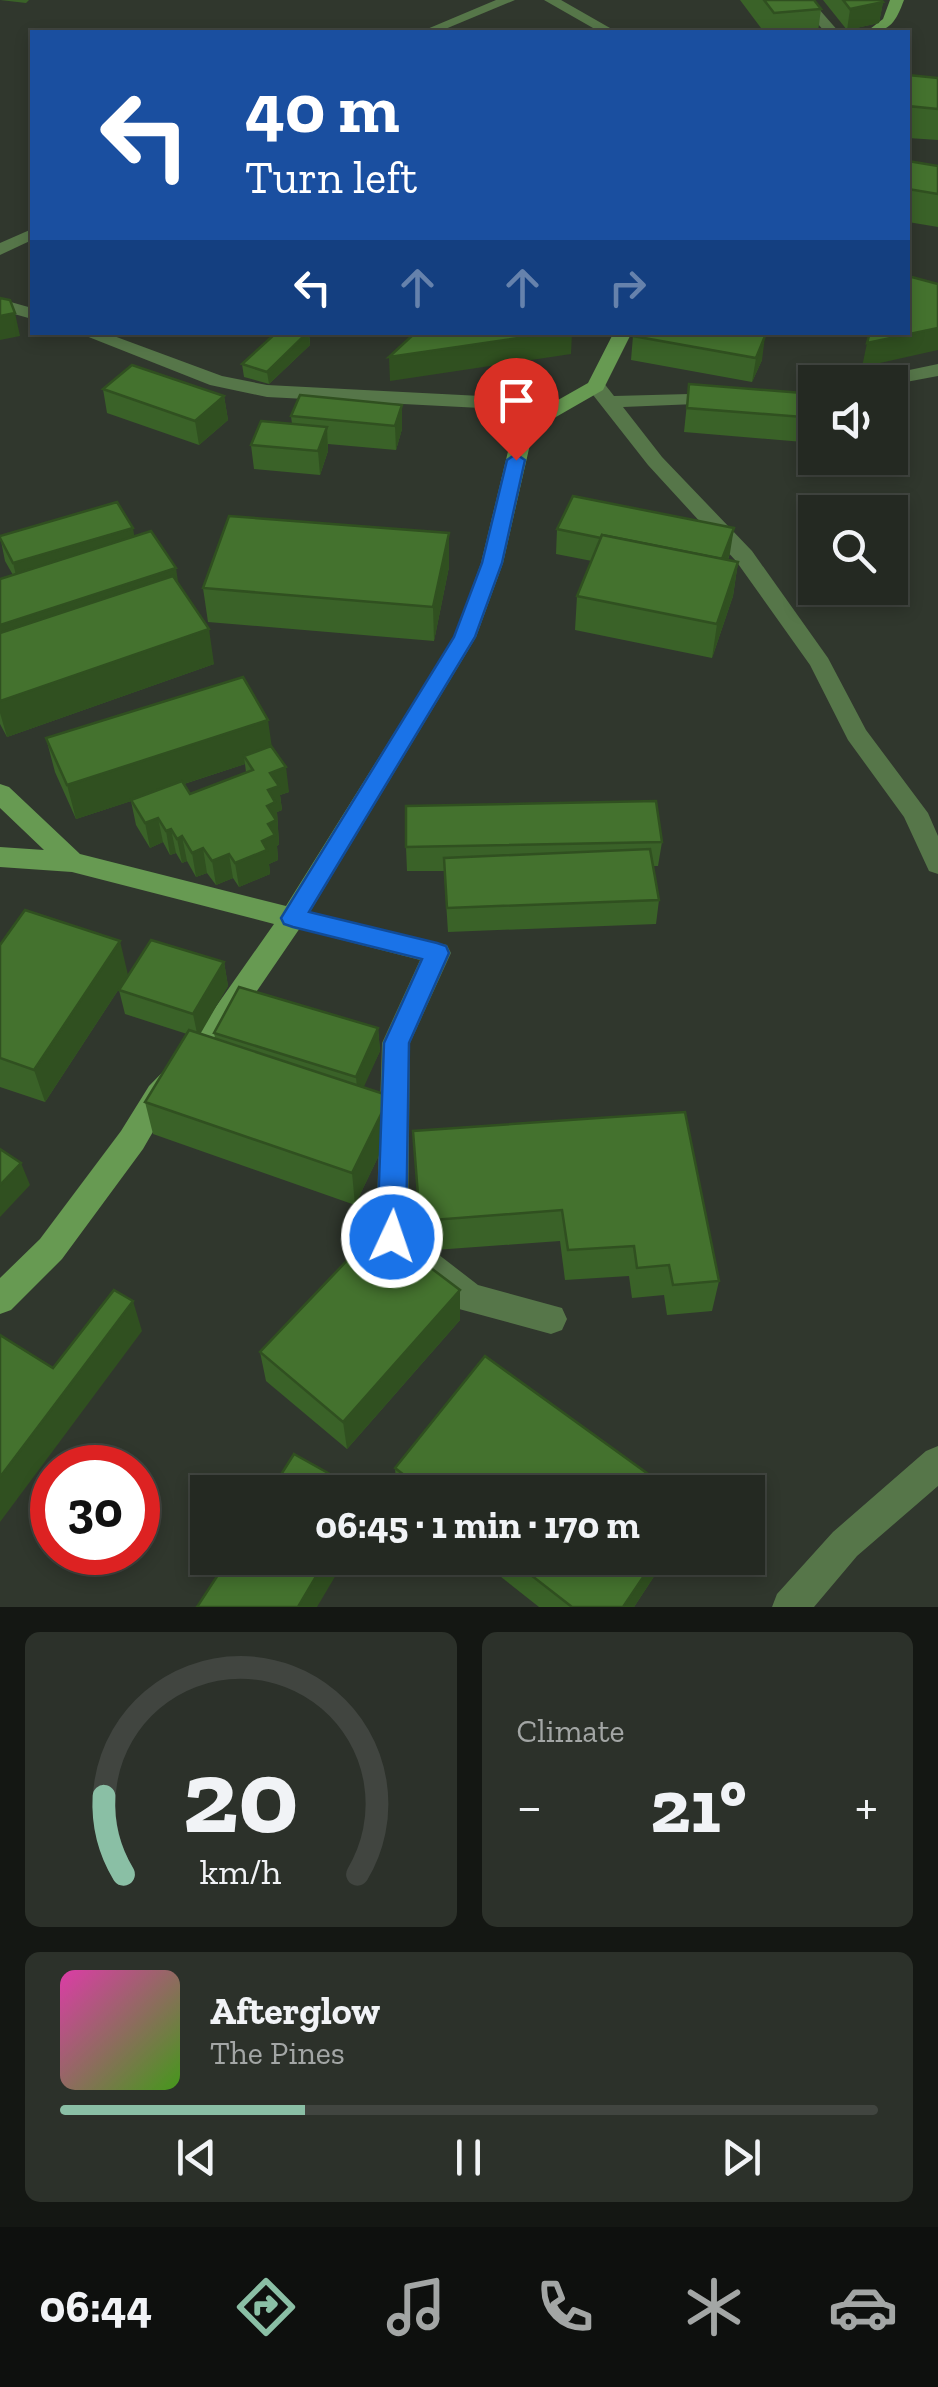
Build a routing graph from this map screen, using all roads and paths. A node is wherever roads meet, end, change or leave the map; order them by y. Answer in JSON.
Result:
{"nodes":[{"id":1,"x":508,"y":0,"type":"edge"},
{"id":2,"x":551,"y":0,"type":"edge"},
{"id":3,"x":804,"y":0,"type":"edge"},
{"id":4,"x":897,"y":0,"type":"edge"},
{"id":5,"x":432,"y":30,"type":"edge"},
{"id":6,"x":606,"y":30,"type":"edge"},
{"id":7,"x":830,"y":30,"type":"edge"},
{"id":8,"x":875,"y":30,"type":"edge"},
{"id":9,"x":30,"y":235,"type":"edge"},
{"id":10,"x":0,"y":250,"type":"edge"},
{"id":11,"x":0,"y":304,"type":"edge"},
{"id":12,"x":30,"y":313,"type":"edge"},
{"id":13,"x":93,"y":335,"type":"edge"},
{"id":14,"x":622,"y":335,"type":"edge"},
{"id":15,"x":938,"y":370,"type":"edge"},
{"id":16,"x":908,"y":376,"type":"edge"},
{"id":17,"x":602,"y":394,"type":"junction"},
{"id":18,"x":740,"y":396,"type":"edge"},
{"id":19,"x":556,"y":406,"type":"junction"},
{"id":20,"x":0,"y":793,"type":"edge"},
{"id":21,"x":0,"y":857,"type":"edge"},
{"id":22,"x":72,"y":862,"type":"junction"},
{"id":23,"x":938,"y":864,"type":"edge"},
{"id":24,"x":293,"y":918,"type":"junction"},
{"id":25,"x":0,"y":1300,"type":"edge"},
{"id":26,"x":552,"y":1319,"type":"dead end"},
{"id":27,"x":938,"y":1463,"type":"edge"},
{"id":28,"x":790,"y":1607,"type":"edge"}],
"edges":[{"from":1,"to":5,"type":"street"},
{"from":2,"to":6,"type":"street"},
{"from":3,"to":7,"type":"street"},
{"from":4,"to":8,"type":"main road"},
{"from":9,"to":10,"type":"street"},
{"from":11,"to":12,"type":"street"},
{"from":13,"to":19,"type":"street"},
{"from":14,"to":17,"type":"main road"},
{"from":15,"to":16,"type":"street"},
{"from":17,"to":18,"type":"street"},
{"from":17,"to":19,"type":"main road"},
{"from":17,"to":23,"type":"street"},
{"from":19,"to":24,"type":"main road"},
{"from":20,"to":22,"type":"main road"},
{"from":21,"to":22,"type":"main road"},
{"from":22,"to":24,"type":"main road"},
{"from":24,"to":25,"type":"main road"},
{"from":24,"to":26,"type":"street"},
{"from":27,"to":28,"type":"street"}]}
